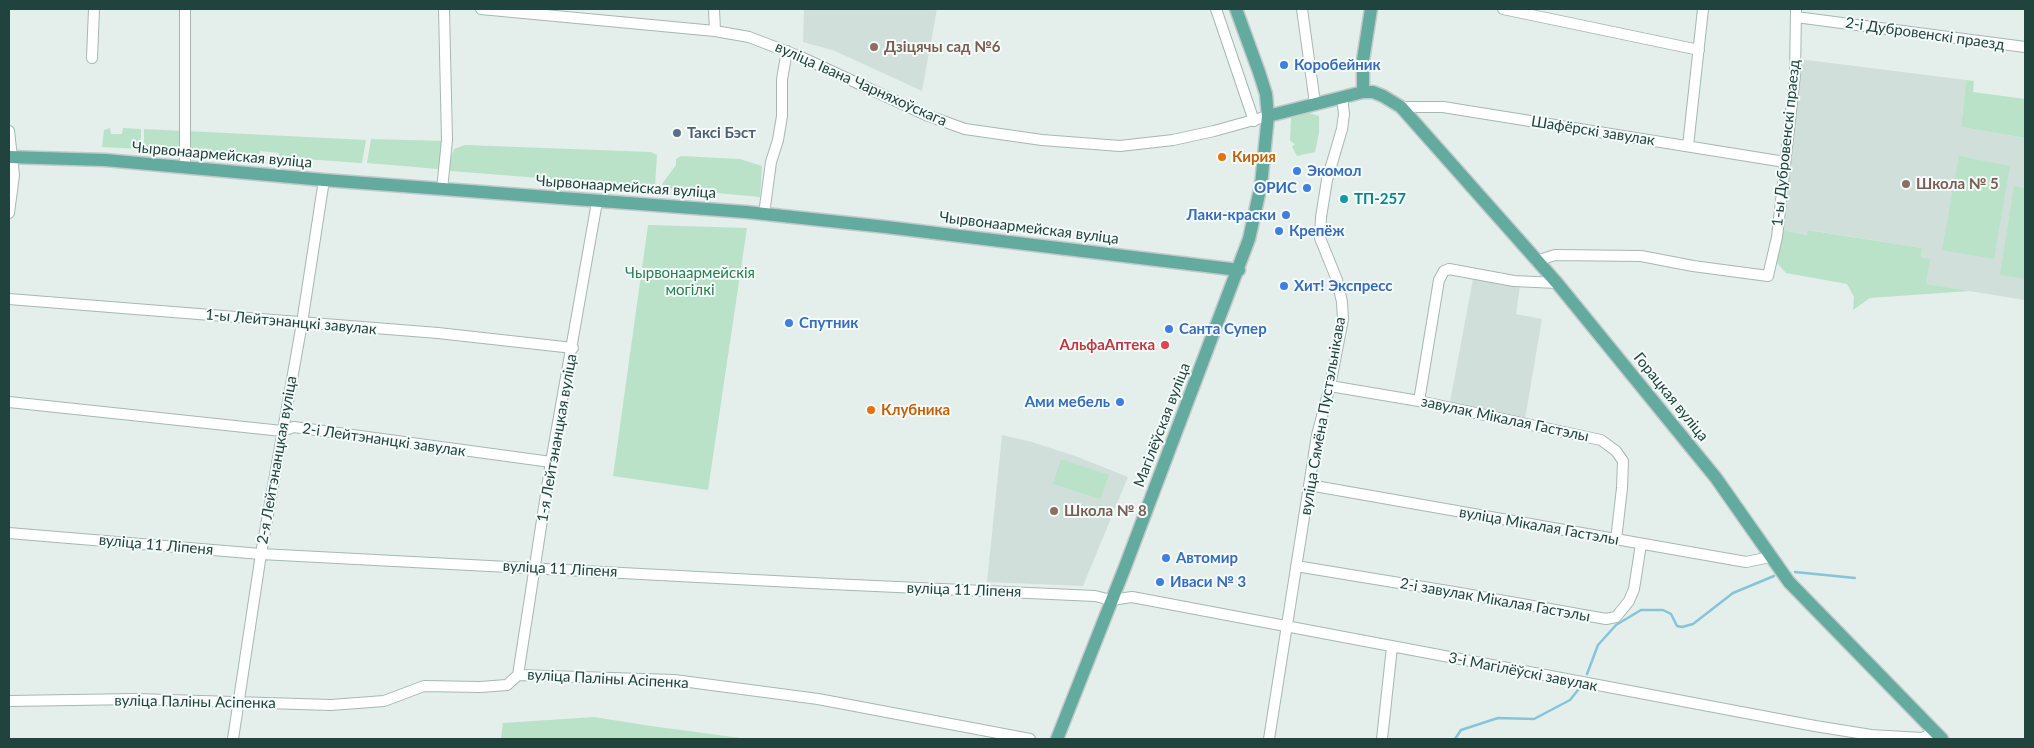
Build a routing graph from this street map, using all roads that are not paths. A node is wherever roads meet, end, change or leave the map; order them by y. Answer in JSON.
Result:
{"nodes":[{"id":1,"x":94,"y":9,"type":"edge"},
{"id":2,"x":185,"y":9,"type":"edge"},
{"id":3,"x":444,"y":9,"type":"edge"},
{"id":4,"x":481,"y":9,"type":"edge"},
{"id":5,"x":714,"y":9,"type":"edge"},
{"id":6,"x":1216,"y":9,"type":"edge"},
{"id":7,"x":1236,"y":9,"type":"edge"},
{"id":8,"x":1302,"y":9,"type":"edge"},
{"id":9,"x":1371,"y":9,"type":"edge"},
{"id":10,"x":1503,"y":9,"type":"edge"},
{"id":11,"x":1703,"y":9,"type":"edge"},
{"id":12,"x":1796,"y":13,"type":"edge"},
{"id":13,"x":714,"y":31,"type":"junction"},
{"id":14,"x":2025,"y":47,"type":"edge"},
{"id":15,"x":1699,"y":50,"type":"junction"},
{"id":16,"x":787,"y":51,"type":"junction"},
{"id":17,"x":92,"y":58,"type":"dead end"},
{"id":18,"x":1363,"y":92,"type":"junction"},
{"id":19,"x":1342,"y":97,"type":"junction"},
{"id":20,"x":1315,"y":104,"type":"junction"},
{"id":21,"x":1401,"y":107,"type":"junction"},
{"id":22,"x":1268,"y":116,"type":"junction"},
{"id":23,"x":1254,"y":121,"type":"junction"},
{"id":24,"x":9,"y":130,"type":"edge"},
{"id":25,"x":1688,"y":146,"type":"junction"},
{"id":26,"x":11,"y":157,"type":"edge"},
{"id":27,"x":1785,"y":162,"type":"junction"},
{"id":28,"x":186,"y":167,"type":"junction"},
{"id":29,"x":324,"y":180,"type":"junction"},
{"id":30,"x":442,"y":190,"type":"junction"},
{"id":31,"x":598,"y":202,"type":"junction"},
{"id":32,"x":9,"y":213,"type":"edge"},
{"id":33,"x":764,"y":214,"type":"junction"},
{"id":34,"x":1536,"y":261,"type":"junction"},
{"id":35,"x":1238,"y":270,"type":"junction"},
{"id":36,"x":1557,"y":283,"type":"junction"},
{"id":37,"x":9,"y":298,"type":"edge"},
{"id":38,"x":302,"y":323,"type":"junction"},
{"id":39,"x":573,"y":348,"type":"junction"},
{"id":40,"x":1330,"y":386,"type":"junction"},
{"id":41,"x":1419,"y":401,"type":"junction"},
{"id":42,"x":9,"y":402,"type":"edge"},
{"id":43,"x":282,"y":431,"type":"junction"},
{"id":44,"x":551,"y":462,"type":"junction"},
{"id":45,"x":1309,"y":485,"type":"junction"},
{"id":46,"x":9,"y":533,"type":"edge"},
{"id":47,"x":1616,"y":540,"type":"junction"},
{"id":48,"x":1641,"y":544,"type":"junction"},
{"id":49,"x":261,"y":554,"type":"junction"},
{"id":50,"x":1770,"y":557,"type":"junction"},
{"id":51,"x":1296,"y":566,"type":"junction"},
{"id":52,"x":534,"y":568,"type":"junction"},
{"id":53,"x":1111,"y":600,"type":"junction"},
{"id":54,"x":1286,"y":626,"type":"junction"},
{"id":55,"x":1392,"y":647,"type":"junction"},
{"id":56,"x":518,"y":675,"type":"junction"},
{"id":57,"x":9,"y":700,"type":"edge"},
{"id":58,"x":238,"y":702,"type":"junction"},
{"id":59,"x":1939,"y":736,"type":"edge"},
{"id":60,"x":233,"y":739,"type":"edge"},
{"id":61,"x":1030,"y":739,"type":"edge"},
{"id":62,"x":1057,"y":739,"type":"edge"},
{"id":63,"x":1269,"y":739,"type":"edge"},
{"id":64,"x":1382,"y":739,"type":"edge"}],
"edges":[{"from":1,"to":17,"type":"street"},
{"from":2,"to":28,"type":"street"},
{"from":3,"to":30,"type":"street"},
{"from":4,"to":13,"type":"street","name":"вуліца Івана Чарняхоўскага"},
{"from":5,"to":13,"type":"street"},
{"from":6,"to":23,"type":"street"},
{"from":7,"to":22,"type":"main road","name":"Магілёўская вуліца"},
{"from":8,"to":20,"type":"street"},
{"from":9,"to":18,"type":"main road"},
{"from":10,"to":15,"type":"street"},
{"from":11,"to":15,"type":"street"},
{"from":12,"to":14,"type":"street","name":"2-і Дубровенскі праезд"},
{"from":12,"to":27,"type":"street","name":"1-ы Дубровенскі праезд"},
{"from":13,"to":16,"type":"street","name":"вуліца Івана Чарняхоўскага"},
{"from":15,"to":25,"type":"street"},
{"from":16,"to":23,"type":"street","name":"вуліца Івана Чарняхоўскага"},
{"from":16,"to":33,"type":"street"},
{"from":18,"to":19,"type":"main road"},
{"from":18,"to":21,"type":"main road","name":"Горацкая вуліца"},
{"from":19,"to":20,"type":"main road"},
{"from":19,"to":40,"type":"street","name":"вуліца Сямёна Пустэльнікава"},
{"from":20,"to":22,"type":"main road"},
{"from":21,"to":25,"type":"street","name":"Шафёрскі завулак"},
{"from":21,"to":34,"type":"main road","name":"Горацкая вуліца"},
{"from":22,"to":23,"type":"street","name":"вуліца Івана Чарняхоўскага"},
{"from":22,"to":35,"type":"main road","name":"Магілёўская вуліца"},
{"from":24,"to":26,"type":"street"},
{"from":25,"to":27,"type":"street","name":"Шафёрскі завулак"},
{"from":26,"to":28,"type":"main road","name":"Чырвонаармейская вуліца"},
{"from":26,"to":32,"type":"street"},
{"from":27,"to":34,"type":"street","name":"1-ы Дубровенскі праезд"},
{"from":28,"to":29,"type":"main road","name":"Чырвонаармейская вуліца"},
{"from":29,"to":30,"type":"main road","name":"Чырвонаармейская вуліца"},
{"from":29,"to":38,"type":"street","name":"2-я Лейтэнанцкая вуліца"},
{"from":30,"to":31,"type":"main road","name":"Чырвонаармейская вуліца"},
{"from":31,"to":33,"type":"main road","name":"Чырвонаармейская вуліца"},
{"from":31,"to":39,"type":"street","name":"1-я Лейтэнанцкая вуліца"},
{"from":33,"to":35,"type":"main road","name":"Чырвонаармейская вуліца"},
{"from":34,"to":36,"type":"main road","name":"Горацкая вуліца"},
{"from":35,"to":53,"type":"main road","name":"Магілёўская вуліца"},
{"from":36,"to":41,"type":"street"},
{"from":36,"to":50,"type":"main road","name":"Горацкая вуліца"},
{"from":37,"to":38,"type":"street","name":"1-ы Лейтэнанцкі завулак"},
{"from":38,"to":39,"type":"street","name":"1-ы Лейтэнанцкі завулак"},
{"from":38,"to":43,"type":"street","name":"2-я Лейтэнанцкая вуліца"},
{"from":39,"to":44,"type":"street","name":"1-я Лейтэнанцкая вуліца"},
{"from":40,"to":41,"type":"street","name":"завулак Мікалая Гастэлы"},
{"from":40,"to":45,"type":"street","name":"вуліца Сямёна Пустэльнікава"},
{"from":41,"to":47,"type":"street","name":"завулак Мікалая Гастэлы"},
{"from":42,"to":43,"type":"street","name":"2-і Лейтэнанцкі завулак"},
{"from":43,"to":44,"type":"street","name":"2-і Лейтэнанцкі завулак"},
{"from":43,"to":49,"type":"street","name":"2-я Лейтэнанцкая вуліца"},
{"from":44,"to":52,"type":"street","name":"1-я Лейтэнанцкая вуліца"},
{"from":45,"to":47,"type":"street","name":"вуліца Мікалая Гастэлы"},
{"from":45,"to":51,"type":"street","name":"вуліца Сямёна Пустэльнікава"},
{"from":46,"to":49,"type":"street","name":"вуліца 11 Ліпеня"},
{"from":47,"to":48,"type":"street","name":"вуліца Мікалая Гастэлы"},
{"from":48,"to":50,"type":"street","name":"вуліца Мікалая Гастэлы"},
{"from":48,"to":51,"type":"street","name":"2-і завулак Мікалая Гастэлы"},
{"from":49,"to":52,"type":"street","name":"вуліца 11 Ліпеня"},
{"from":49,"to":58,"type":"street","name":"2-я Лейтэнанцкая вуліца"},
{"from":50,"to":59,"type":"main road","name":"Горацкая вуліца"},
{"from":51,"to":54,"type":"street","name":"вуліца Сямёна Пустэльнікава"},
{"from":52,"to":53,"type":"street","name":"вуліца 11 Ліпеня"},
{"from":52,"to":56,"type":"street","name":"1-я Лейтэнанцкая вуліца"},
{"from":53,"to":54,"type":"street","name":"3-і Магілёўскі завулак"},
{"from":53,"to":62,"type":"main road","name":"Магілёўская вуліца"},
{"from":54,"to":55,"type":"street","name":"3-і Магілёўскі завулак"},
{"from":54,"to":63,"type":"street","name":"вуліца Сямёна Пустэльнікава"},
{"from":55,"to":59,"type":"street","name":"3-і Магілёўскі завулак"},
{"from":55,"to":64,"type":"street"},
{"from":56,"to":58,"type":"street","name":"вуліца Паліны Асіпенка"},
{"from":56,"to":61,"type":"street","name":"вуліца Паліны Асіпенка"},
{"from":57,"to":58,"type":"street","name":"вуліца Паліны Асіпенка"},
{"from":58,"to":60,"type":"street","name":"2-я Лейтэнанцкая вуліца"}]}
